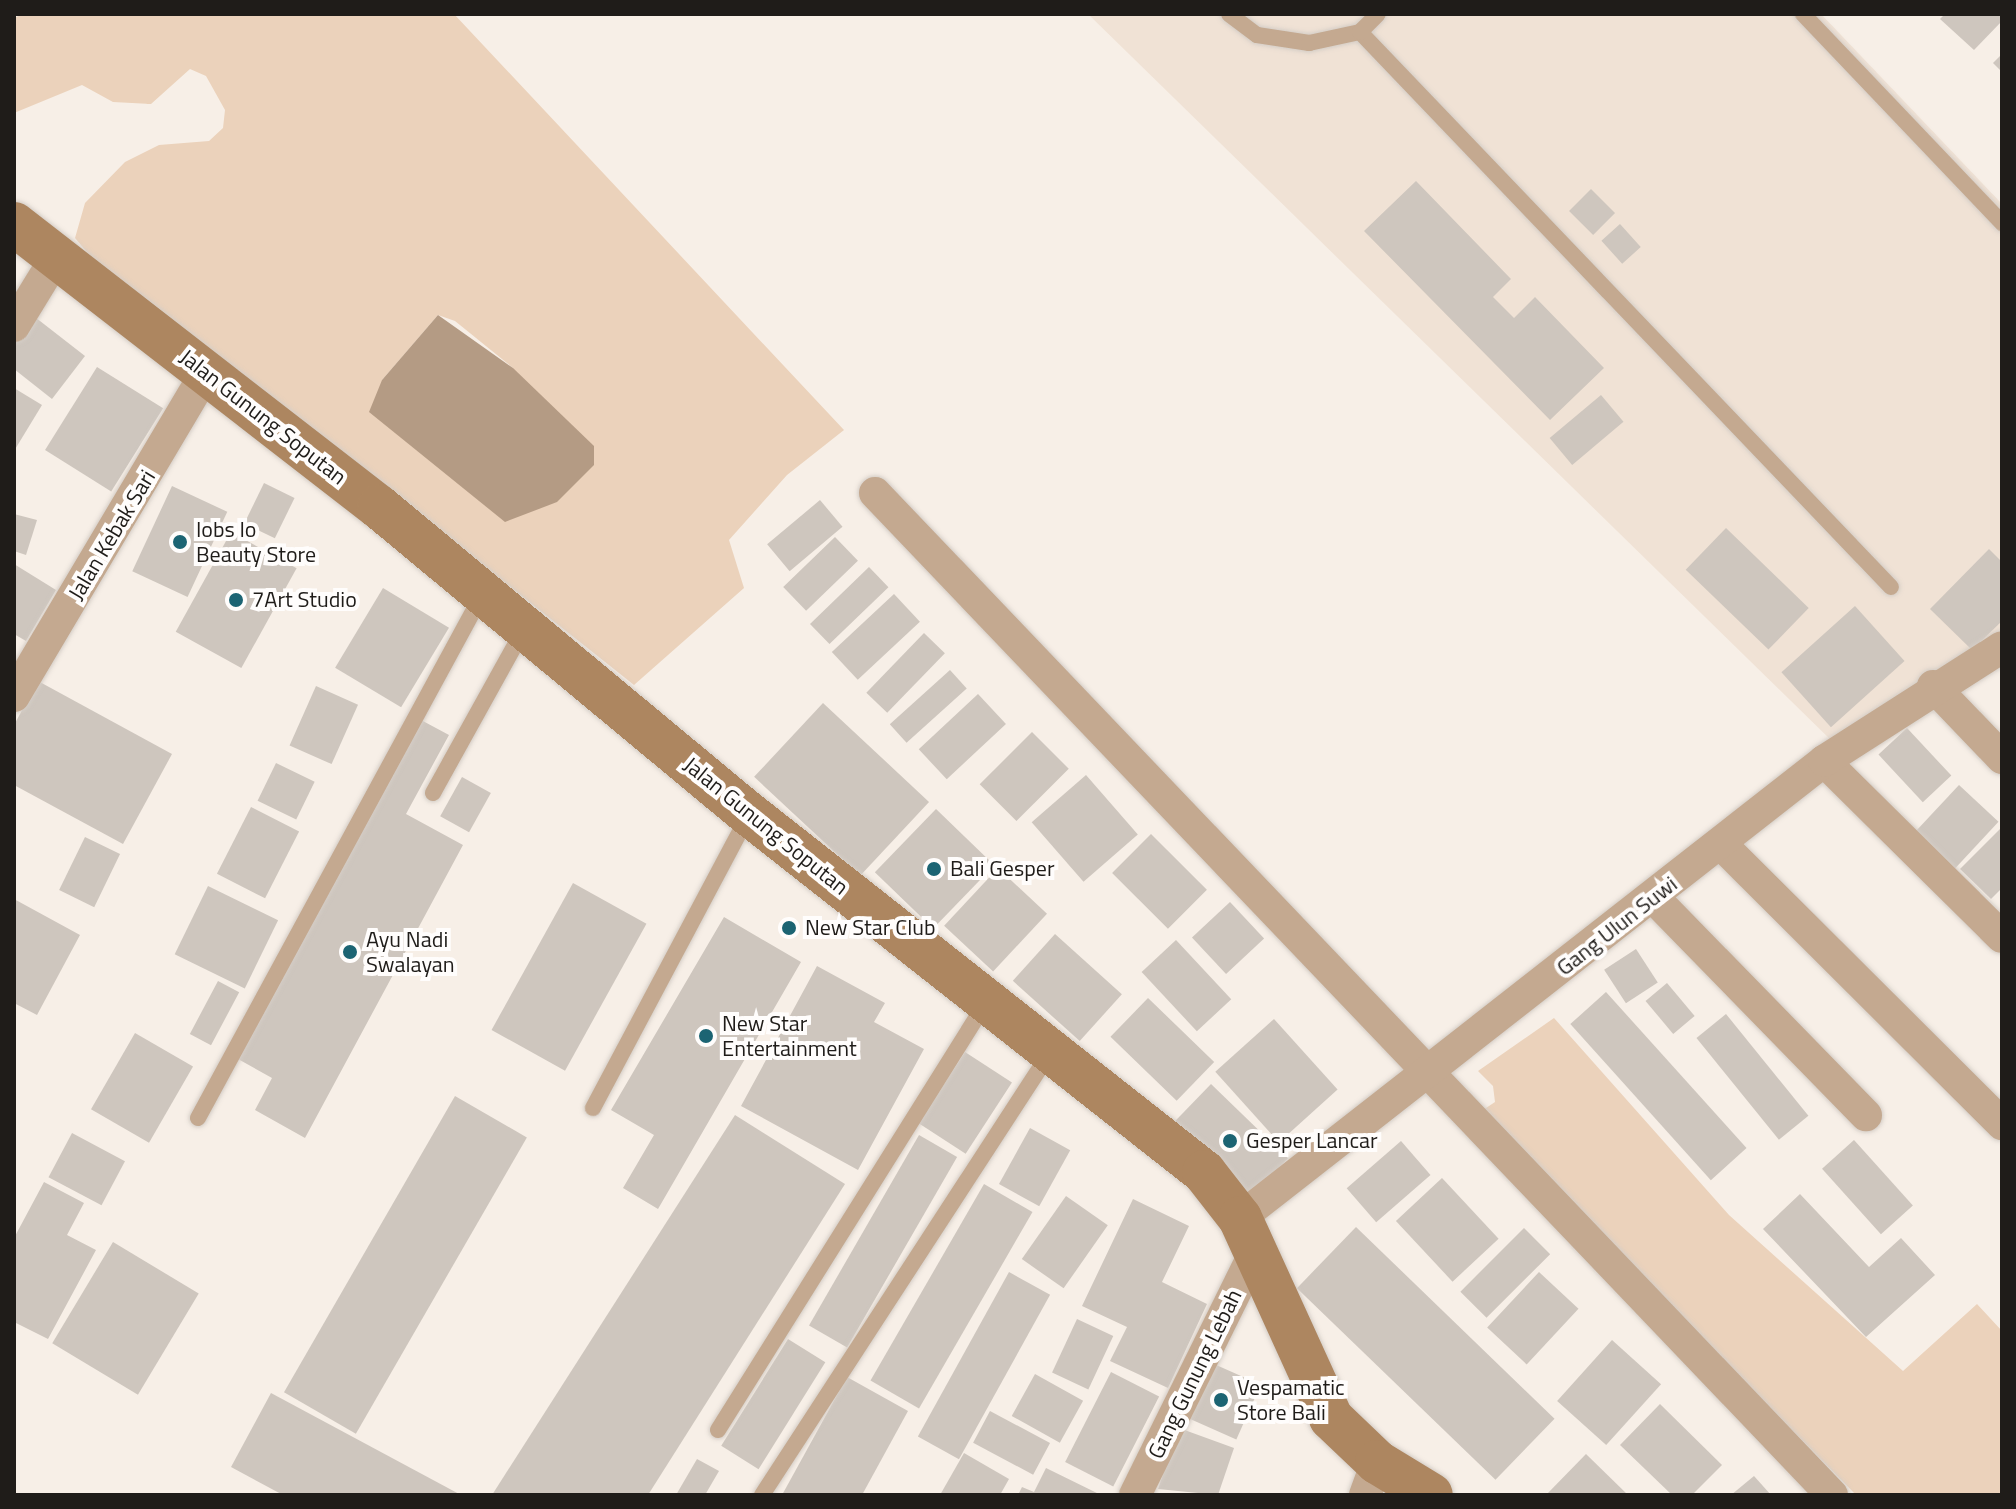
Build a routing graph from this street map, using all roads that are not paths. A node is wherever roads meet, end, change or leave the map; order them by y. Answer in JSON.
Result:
{"nodes":[{"id":1,"x":1229,"y":14,"type":"edge"},
{"id":2,"x":1378,"y":14,"type":"edge"},
{"id":3,"x":1803,"y":14,"type":"edge"},
{"id":4,"x":1360,"y":32,"type":"junction"},
{"id":5,"x":2002,"y":223,"type":"edge"},
{"id":6,"x":14,"y":224,"type":"edge"},
{"id":7,"x":55,"y":259,"type":"junction"},
{"id":8,"x":14,"y":326,"type":"edge"},
{"id":9,"x":206,"y":372,"type":"junction"},
{"id":10,"x":875,"y":493,"type":"dead end"},
{"id":11,"x":1891,"y":587,"type":"dead end"},
{"id":12,"x":483,"y":594,"type":"junction"},
{"id":13,"x":525,"y":628,"type":"junction"},
{"id":14,"x":2002,"y":647,"type":"edge"},
{"id":15,"x":1933,"y":686,"type":"junction"},
{"id":16,"x":14,"y":696,"type":"edge"},
{"id":17,"x":2002,"y":758,"type":"edge"},
{"id":18,"x":1824,"y":761,"type":"junction"},
{"id":19,"x":433,"y":793,"type":"dead end"},
{"id":20,"x":749,"y":814,"type":"junction"},
{"id":21,"x":1723,"y":846,"type":"junction"},
{"id":22,"x":1653,"y":897,"type":"junction"},
{"id":23,"x":2002,"y":937,"type":"edge"},
{"id":24,"x":988,"y":999,"type":"junction"},
{"id":25,"x":1051,"y":1050,"type":"junction"},
{"id":26,"x":1427,"y":1074,"type":"junction"},
{"id":27,"x":593,"y":1108,"type":"dead end"},
{"id":28,"x":1866,"y":1115,"type":"dead end"},
{"id":29,"x":198,"y":1118,"type":"dead end"},
{"id":30,"x":2002,"y":1124,"type":"edge"},
{"id":31,"x":1248,"y":1235,"type":"junction"},
{"id":32,"x":718,"y":1430,"type":"dead end"},
{"id":33,"x":1371,"y":1478,"type":"edge"},
{"id":34,"x":762,"y":1495,"type":"edge"},
{"id":35,"x":1135,"y":1495,"type":"edge"},
{"id":36,"x":1431,"y":1495,"type":"edge"},
{"id":37,"x":1832,"y":1495,"type":"edge"}],
"edges":[{"from":1,"to":4,"type":"lane"},
{"from":2,"to":4,"type":"lane"},
{"from":3,"to":5,"type":"lane"},
{"from":4,"to":11,"type":"lane"},
{"from":6,"to":7,"type":"main road","name":"Jalan Gunung Soputan"},
{"from":7,"to":8,"type":"street"},
{"from":7,"to":9,"type":"main road","name":"Jalan Gunung Soputan"},
{"from":9,"to":12,"type":"main road","name":"Jalan Gunung Soputan"},
{"from":9,"to":16,"type":"street","name":"Jalan Kebak Sari"},
{"from":10,"to":26,"type":"street"},
{"from":12,"to":13,"type":"main road","name":"Jalan Gunung Soputan"},
{"from":12,"to":29,"type":"lane"},
{"from":13,"to":19,"type":"lane"},
{"from":13,"to":20,"type":"main road","name":"Jalan Gunung Soputan"},
{"from":14,"to":15,"type":"street","name":"Gang Ulun Suwi"},
{"from":15,"to":17,"type":"street"},
{"from":15,"to":18,"type":"street","name":"Gang Ulun Suwi"},
{"from":18,"to":21,"type":"street","name":"Gang Ulun Suwi"},
{"from":18,"to":23,"type":"street"},
{"from":20,"to":24,"type":"main road","name":"Jalan Gunung Soputan"},
{"from":20,"to":27,"type":"lane"},
{"from":21,"to":22,"type":"street","name":"Gang Ulun Suwi"},
{"from":21,"to":30,"type":"street"},
{"from":22,"to":26,"type":"street","name":"Gang Ulun Suwi"},
{"from":22,"to":28,"type":"street"},
{"from":24,"to":25,"type":"main road","name":"Jalan Gunung Soputan"},
{"from":24,"to":32,"type":"lane"},
{"from":25,"to":31,"type":"main road","name":"Jalan Gunung Soputan"},
{"from":25,"to":34,"type":"lane"},
{"from":26,"to":31,"type":"street","name":"Gang Ulun Suwi"},
{"from":26,"to":37,"type":"street"},
{"from":31,"to":33,"type":"main road","name":"Jalan Gunung Soputan"},
{"from":31,"to":35,"type":"street","name":"Gang Gunung Lebah"},
{"from":33,"to":36,"type":"main road","name":"Jalan Gunung Soputan"}]}
